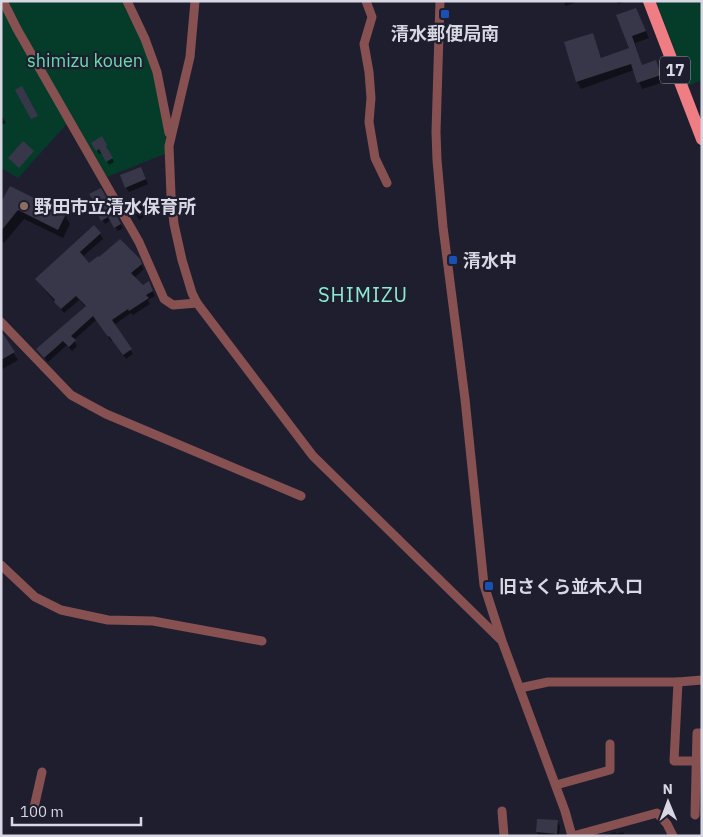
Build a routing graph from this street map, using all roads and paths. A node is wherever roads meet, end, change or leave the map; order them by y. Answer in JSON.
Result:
{"nodes":[{"id":1,"x":3,"y":1,"type":"edge"},
{"id":2,"x":127,"y":1,"type":"edge"},
{"id":3,"x":195,"y":1,"type":"edge"},
{"id":4,"x":366,"y":1,"type":"edge"},
{"id":5,"x":440,"y":1,"type":"edge"},
{"id":6,"x":649,"y":1,"type":"edge"},
{"id":7,"x":170,"y":136,"type":"junction"},
{"id":8,"x":702,"y":139,"type":"edge"},
{"id":9,"x":387,"y":183,"type":"dead end"},
{"id":10,"x":197,"y":303,"type":"junction"},
{"id":11,"x":1,"y":322,"type":"edge"},
{"id":12,"x":301,"y":496,"type":"dead end"},
{"id":13,"x":1,"y":565,"type":"edge"},
{"id":14,"x":262,"y":641,"type":"dead end"},
{"id":15,"x":502,"y":641,"type":"junction"},
{"id":16,"x":702,"y":680,"type":"edge"},
{"id":17,"x":678,"y":682,"type":"junction"},
{"id":18,"x":520,"y":688,"type":"junction"},
{"id":19,"x":702,"y":733,"type":"edge"},
{"id":20,"x":610,"y":744,"type":"dead end"},
{"id":21,"x":696,"y":761,"type":"junction"},
{"id":22,"x":42,"y":772,"type":"dead end"},
{"id":23,"x":556,"y":785,"type":"junction"},
{"id":24,"x":502,"y":811,"type":"dead end"},
{"id":25,"x":33,"y":812,"type":"dead end"},
{"id":26,"x":695,"y":815,"type":"dead end"},
{"id":27,"x":504,"y":836,"type":"edge"},
{"id":28,"x":572,"y":836,"type":"edge"},
{"id":29,"x":673,"y":836,"type":"edge"}],
"edges":[{"from":1,"to":10,"type":"street"},
{"from":2,"to":7,"type":"street"},
{"from":3,"to":7,"type":"street"},
{"from":4,"to":9,"type":"street"},
{"from":5,"to":15,"type":"street"},
{"from":6,"to":8,"type":"main road","number":"17"},
{"from":7,"to":10,"type":"street"},
{"from":10,"to":15,"type":"street"},
{"from":11,"to":12,"type":"street"},
{"from":13,"to":14,"type":"street"},
{"from":15,"to":18,"type":"street"},
{"from":16,"to":17,"type":"street"},
{"from":17,"to":18,"type":"street"},
{"from":17,"to":21,"type":"street"},
{"from":18,"to":23,"type":"street"},
{"from":19,"to":21,"type":"street"},
{"from":20,"to":23,"type":"street"},
{"from":21,"to":26,"type":"street"},
{"from":22,"to":25,"type":"street"},
{"from":23,"to":28,"type":"street"},
{"from":24,"to":27,"type":"street"},
{"from":28,"to":29,"type":"street"}]}
